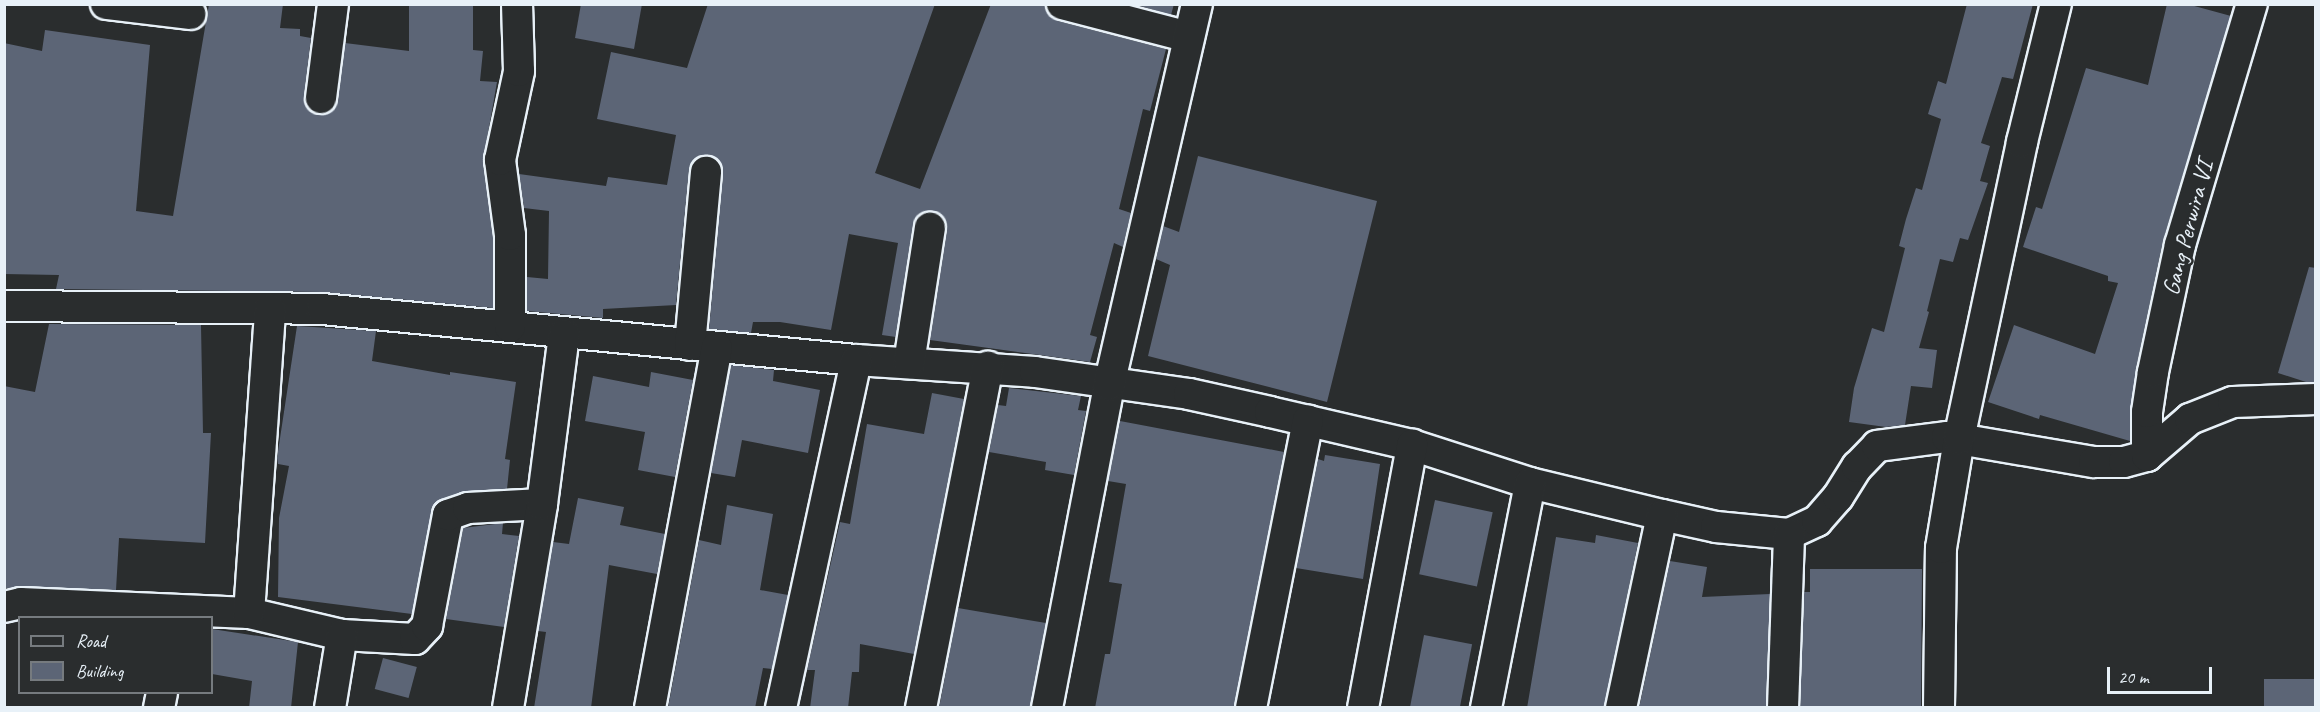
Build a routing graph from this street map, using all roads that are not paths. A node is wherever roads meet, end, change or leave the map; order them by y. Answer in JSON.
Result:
{"nodes":[{"id":1,"x":106,"y":4,"type":"edge"},
{"id":2,"x":333,"y":4,"type":"edge"},
{"id":3,"x":517,"y":4,"type":"edge"},
{"id":4,"x":1062,"y":4,"type":"edge"},
{"id":5,"x":1197,"y":4,"type":"edge"},
{"id":6,"x":2056,"y":4,"type":"edge"},
{"id":7,"x":2252,"y":4,"type":"edge"},
{"id":8,"x":190,"y":14,"type":"dead end"},
{"id":9,"x":1189,"y":37,"type":"junction"},
{"id":10,"x":321,"y":98,"type":"dead end"},
{"id":11,"x":706,"y":172,"type":"dead end"},
{"id":12,"x":930,"y":228,"type":"dead end"},
{"id":13,"x":4,"y":306,"type":"edge"},
{"id":14,"x":270,"y":310,"type":"junction"},
{"id":15,"x":510,"y":327,"type":"junction"},
{"id":16,"x":564,"y":334,"type":"junction"},
{"id":17,"x":704,"y":346,"type":"junction"},
{"id":18,"x":856,"y":360,"type":"junction"},
{"id":19,"x":909,"y":363,"type":"junction"},
{"id":20,"x":987,"y":367,"type":"junction"},
{"id":21,"x":1109,"y":385,"type":"junction"},
{"id":22,"x":2316,"y":399,"type":"edge"},
{"id":23,"x":1308,"y":421,"type":"junction"},
{"id":24,"x":1959,"y":439,"type":"junction"},
{"id":25,"x":1412,"y":445,"type":"junction"},
{"id":26,"x":2147,"y":456,"type":"junction"},
{"id":27,"x":1530,"y":483,"type":"junction"},
{"id":28,"x":542,"y":504,"type":"junction"},
{"id":29,"x":1662,"y":515,"type":"junction"},
{"id":30,"x":1789,"y":534,"type":"junction"},
{"id":31,"x":4,"y":607,"type":"edge"},
{"id":32,"x":175,"y":613,"type":"edge"},
{"id":33,"x":249,"y":613,"type":"junction"},
{"id":34,"x":342,"y":635,"type":"junction"},
{"id":35,"x":330,"y":708,"type":"edge"},
{"id":36,"x":508,"y":708,"type":"edge"},
{"id":37,"x":650,"y":708,"type":"edge"},
{"id":38,"x":781,"y":708,"type":"edge"},
{"id":39,"x":921,"y":708,"type":"edge"},
{"id":40,"x":1047,"y":708,"type":"edge"},
{"id":41,"x":1251,"y":708,"type":"edge"},
{"id":42,"x":1363,"y":708,"type":"edge"},
{"id":43,"x":1486,"y":708,"type":"edge"},
{"id":44,"x":1621,"y":708,"type":"edge"},
{"id":45,"x":1783,"y":708,"type":"edge"},
{"id":46,"x":1939,"y":708,"type":"edge"}],
"edges":[{"from":1,"to":8,"type":"street"},
{"from":2,"to":10,"type":"street"},
{"from":3,"to":15,"type":"street"},
{"from":4,"to":9,"type":"street"},
{"from":5,"to":9,"type":"street"},
{"from":6,"to":24,"type":"street"},
{"from":7,"to":26,"type":"street","name":"Gang Perwira VI"},
{"from":9,"to":21,"type":"street"},
{"from":11,"to":17,"type":"street"},
{"from":12,"to":19,"type":"street"},
{"from":13,"to":14,"type":"street"},
{"from":14,"to":15,"type":"street"},
{"from":14,"to":33,"type":"street"},
{"from":15,"to":16,"type":"street"},
{"from":16,"to":17,"type":"street"},
{"from":16,"to":28,"type":"street"},
{"from":17,"to":18,"type":"street"},
{"from":17,"to":37,"type":"street"},
{"from":18,"to":19,"type":"street"},
{"from":18,"to":38,"type":"street"},
{"from":19,"to":20,"type":"street"},
{"from":20,"to":21,"type":"street"},
{"from":20,"to":39,"type":"street"},
{"from":21,"to":23,"type":"street"},
{"from":21,"to":40,"type":"street"},
{"from":22,"to":26,"type":"street"},
{"from":23,"to":25,"type":"street"},
{"from":23,"to":41,"type":"street"},
{"from":24,"to":26,"type":"street"},
{"from":24,"to":30,"type":"street"},
{"from":24,"to":46,"type":"street"},
{"from":25,"to":27,"type":"street"},
{"from":25,"to":42,"type":"street"},
{"from":27,"to":29,"type":"street"},
{"from":27,"to":43,"type":"street"},
{"from":28,"to":34,"type":"street"},
{"from":28,"to":36,"type":"street"},
{"from":29,"to":30,"type":"street"},
{"from":29,"to":44,"type":"street"},
{"from":30,"to":45,"type":"street"},
{"from":31,"to":32,"type":"street"},
{"from":32,"to":33,"type":"street"},
{"from":33,"to":34,"type":"street"},
{"from":34,"to":35,"type":"street"}]}
